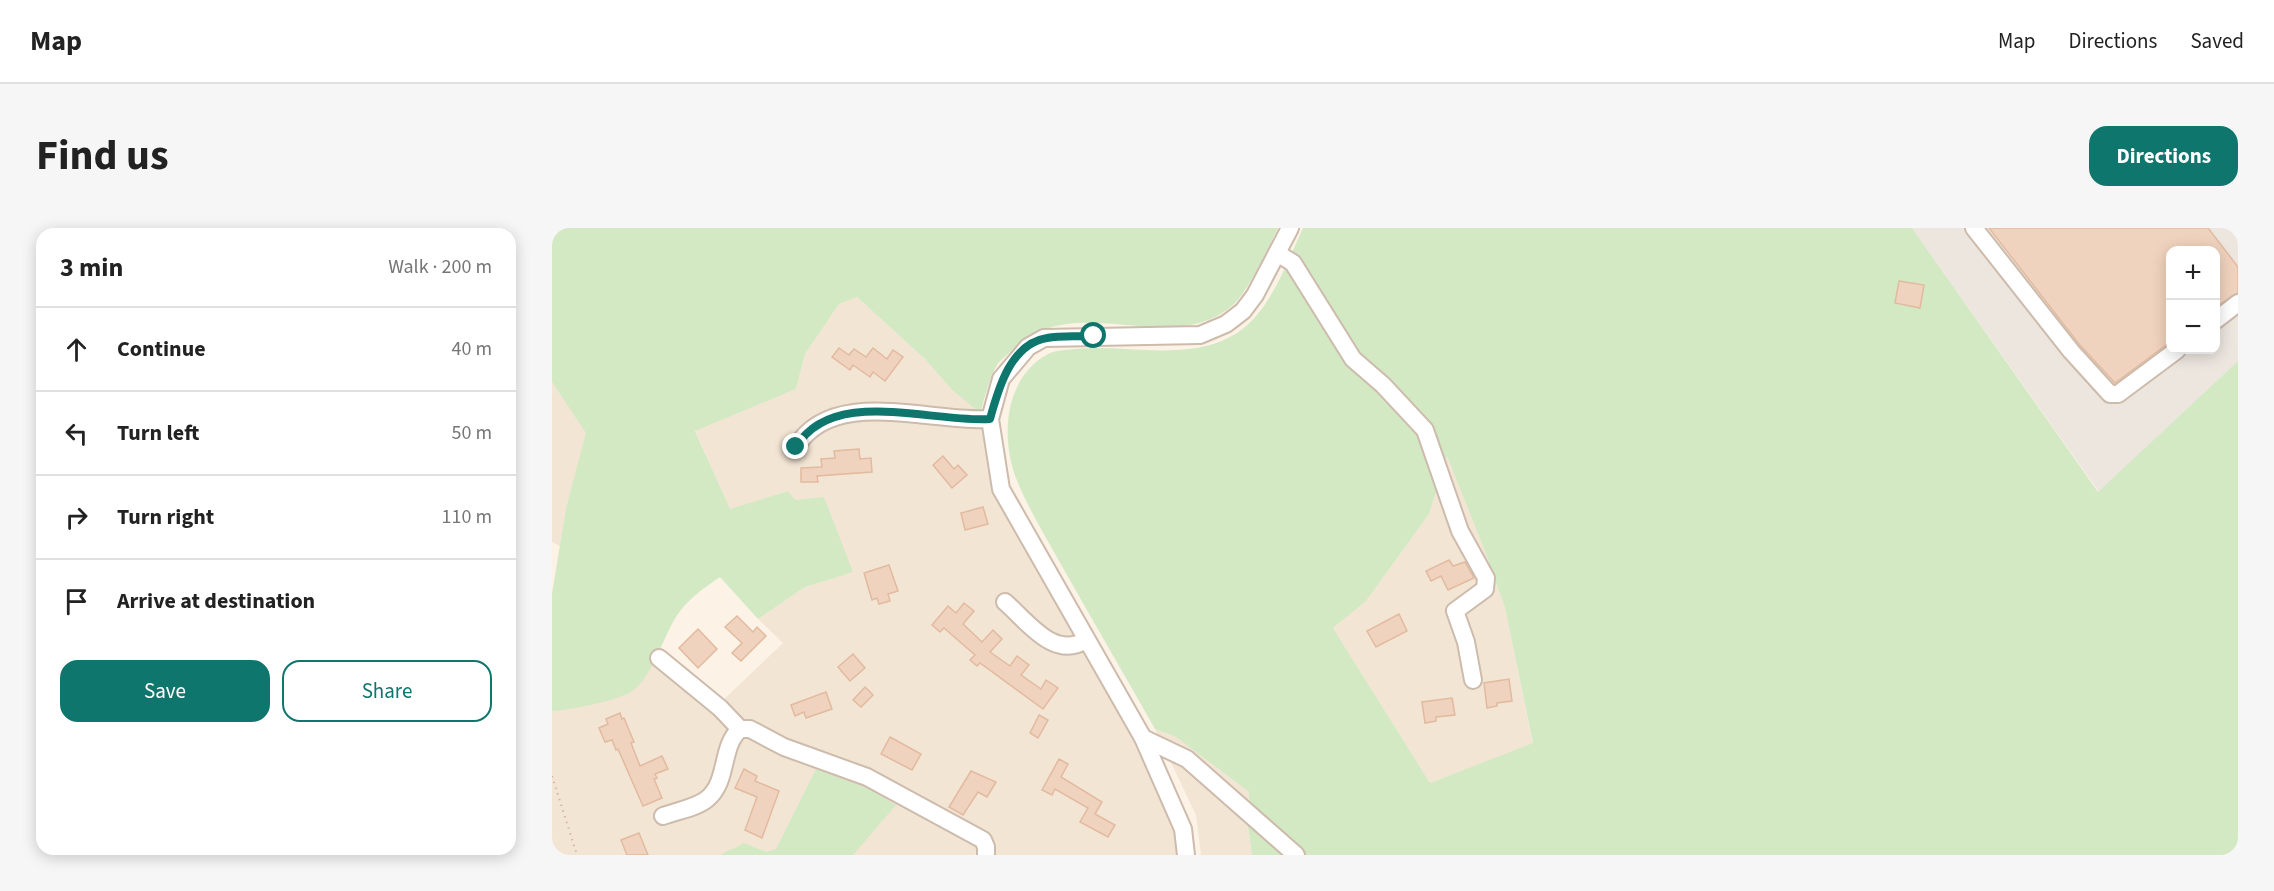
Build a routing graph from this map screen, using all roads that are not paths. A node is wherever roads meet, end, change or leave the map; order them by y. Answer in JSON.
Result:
{"nodes":[{"id":1,"x":1290,"y":228,"type":"edge"},
{"id":2,"x":1974,"y":228,"type":"edge"},
{"id":3,"x":1277,"y":253,"type":"junction"},
{"id":4,"x":2238,"y":303,"type":"edge"},
{"id":5,"x":2220,"y":317,"type":"edge"},
{"id":6,"x":2172,"y":354,"type":"edge"},
{"id":7,"x":990,"y":419,"type":"junction"},
{"id":8,"x":796,"y":447,"type":"dead end"},
{"id":9,"x":1005,"y":602,"type":"dead end"},
{"id":10,"x":1086,"y":640,"type":"junction"},
{"id":11,"x":659,"y":658,"type":"dead end"},
{"id":12,"x":1473,"y":680,"type":"dead end"},
{"id":13,"x":740,"y":729,"type":"junction"},
{"id":14,"x":1143,"y":738,"type":"junction"},
{"id":15,"x":663,"y":816,"type":"dead end"},
{"id":16,"x":986,"y":855,"type":"edge"},
{"id":17,"x":1185,"y":855,"type":"edge"},
{"id":18,"x":1296,"y":855,"type":"edge"}],
"edges":[{"from":1,"to":3,"type":"street"},
{"from":2,"to":6,"type":"street"},
{"from":3,"to":7,"type":"street"},
{"from":3,"to":12,"type":"street"},
{"from":4,"to":5,"type":"street"},
{"from":7,"to":8,"type":"street"},
{"from":7,"to":10,"type":"street"},
{"from":9,"to":10,"type":"street"},
{"from":10,"to":14,"type":"street"},
{"from":11,"to":13,"type":"street"},
{"from":13,"to":15,"type":"street"},
{"from":13,"to":16,"type":"street"},
{"from":14,"to":17,"type":"street"},
{"from":14,"to":18,"type":"street"}]}
